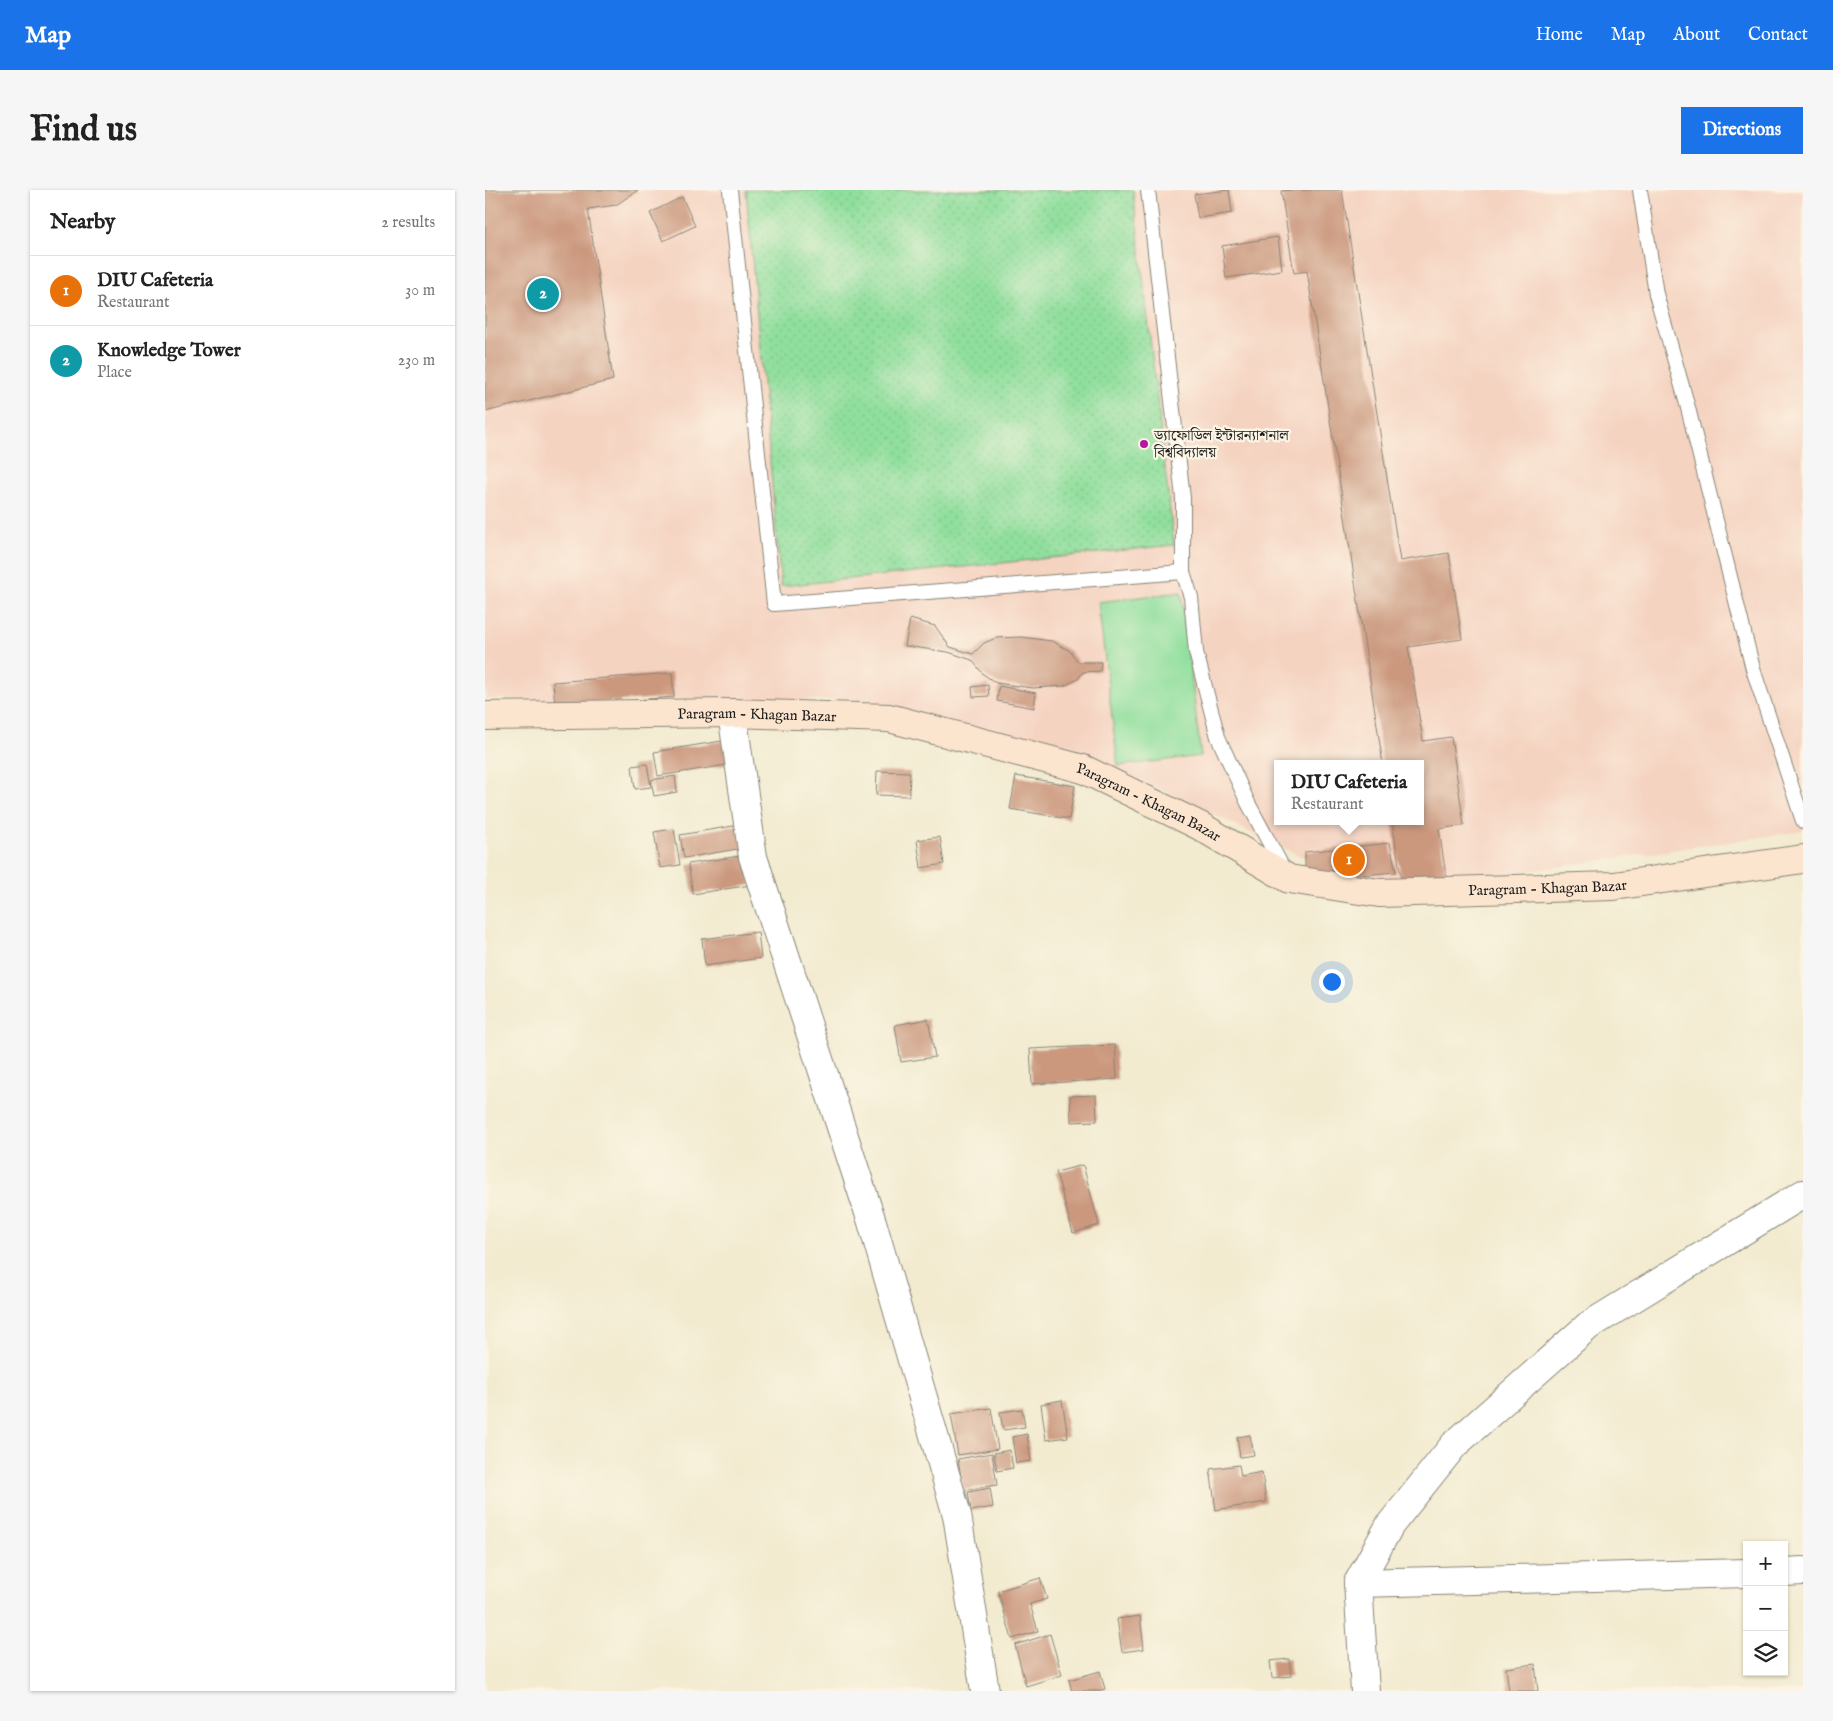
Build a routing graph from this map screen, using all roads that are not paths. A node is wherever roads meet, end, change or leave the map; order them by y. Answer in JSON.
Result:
{"nodes":[{"id":1,"x":731,"y":190,"type":"edge"},
{"id":2,"x":1148,"y":190,"type":"edge"},
{"id":3,"x":1640,"y":190,"type":"edge"},
{"id":4,"x":1183,"y":572,"type":"junction"},
{"id":5,"x":731,"y":713,"type":"junction"},
{"id":6,"x":485,"y":716,"type":"edge"},
{"id":7,"x":1803,"y":821,"type":"edge"},
{"id":8,"x":1803,"y":859,"type":"edge"},
{"id":9,"x":1289,"y":879,"type":"junction"},
{"id":10,"x":1803,"y":1194,"type":"edge"},
{"id":11,"x":1803,"y":1571,"type":"edge"},
{"id":12,"x":1788,"y":1572,"type":"edge"},
{"id":13,"x":1743,"y":1573,"type":"edge"},
{"id":14,"x":1358,"y":1582,"type":"junction"},
{"id":15,"x":985,"y":1691,"type":"edge"},
{"id":16,"x":1365,"y":1691,"type":"edge"}],
"edges":[{"from":1,"to":4,"type":"lane"},
{"from":2,"to":4,"type":"lane"},
{"from":3,"to":7,"type":"lane"},
{"from":4,"to":9,"type":"lane"},
{"from":5,"to":6,"type":"street","name":"Paragram - Khagan Bazar"},
{"from":5,"to":9,"type":"street","name":"Paragram - Khagan Bazar"},
{"from":5,"to":15,"type":"street"},
{"from":8,"to":9,"type":"street","name":"Paragram - Khagan Bazar"},
{"from":10,"to":14,"type":"street"},
{"from":11,"to":12,"type":"street"},
{"from":13,"to":14,"type":"street"},
{"from":14,"to":16,"type":"street"}]}
